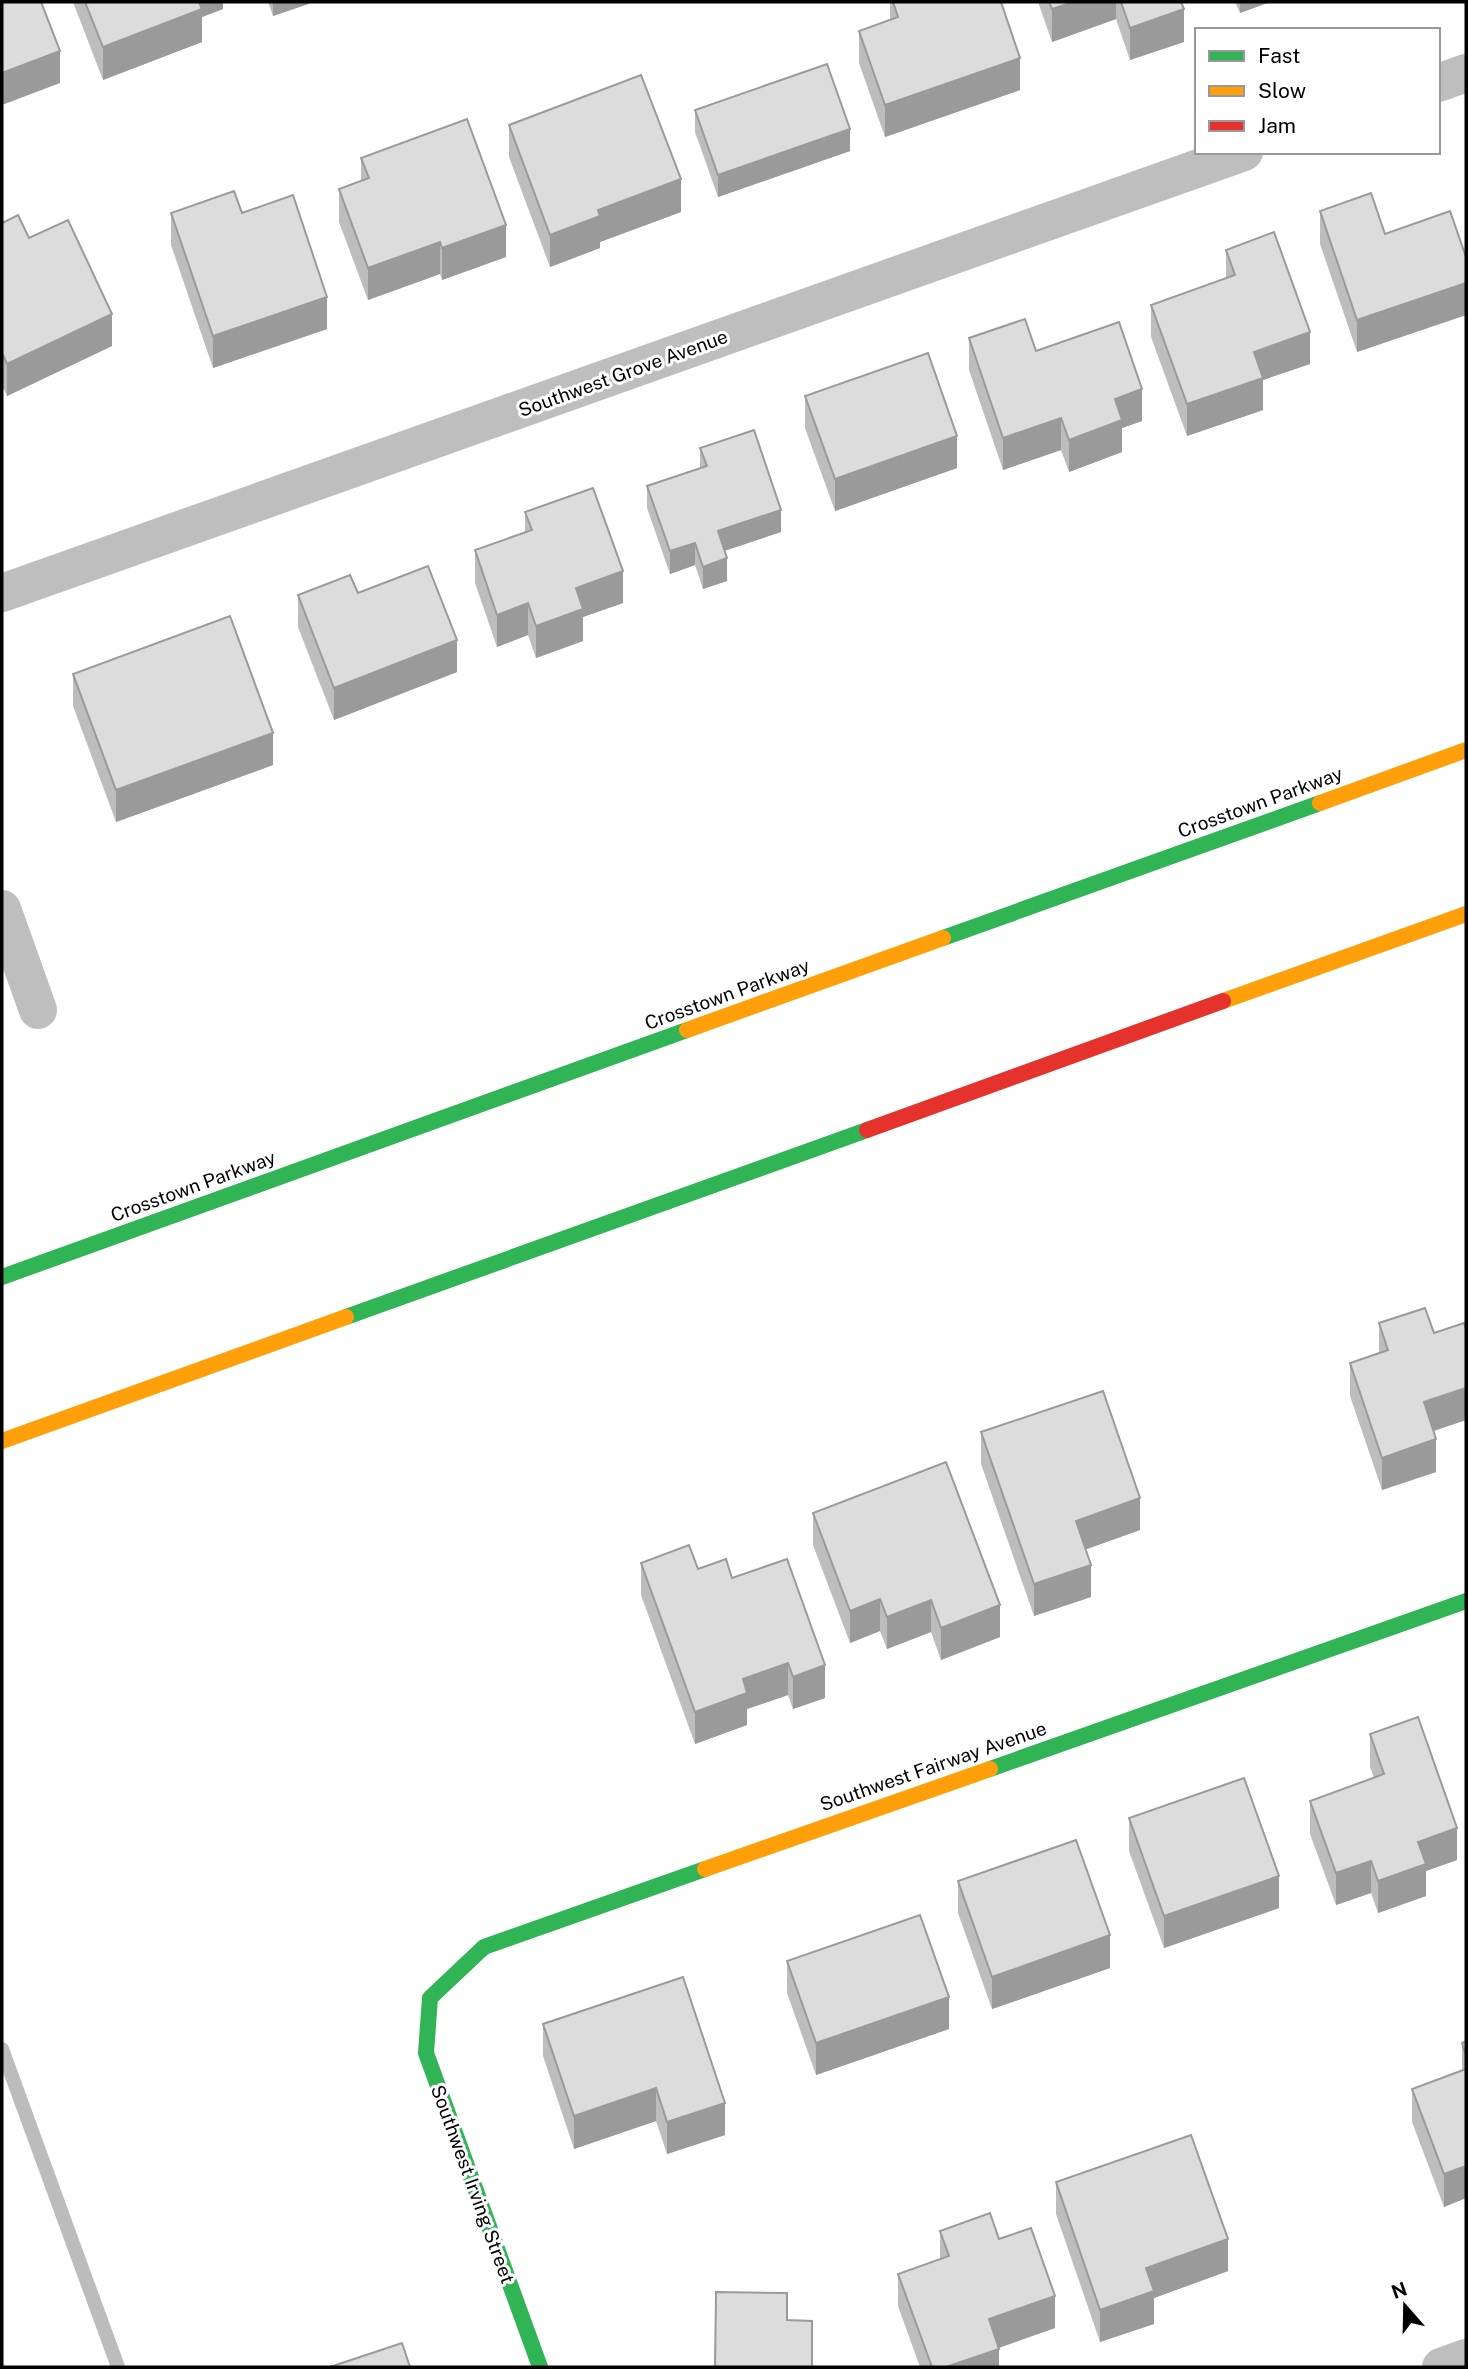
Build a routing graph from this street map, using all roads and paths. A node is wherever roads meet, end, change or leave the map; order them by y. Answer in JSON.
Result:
{"nodes":[{"id":1,"x":1466,"y":73,"type":"edge"},
{"id":2,"x":1440,"y":82,"type":"edge"},
{"id":3,"x":1238,"y":154,"type":"edge"},
{"id":4,"x":2,"y":593,"type":"edge"},
{"id":5,"x":1466,"y":750,"type":"edge"},
{"id":6,"x":2,"y":909,"type":"edge"},
{"id":7,"x":1466,"y":914,"type":"edge"},
{"id":8,"x":38,"y":1010,"type":"dead end"},
{"id":9,"x":2,"y":1277,"type":"edge"},
{"id":10,"x":2,"y":1441,"type":"edge"},
{"id":11,"x":1466,"y":1601,"type":"edge"},
{"id":12,"x":430,"y":1997,"type":"joint"},
{"id":13,"x":1466,"y":2358,"type":"edge"},
{"id":14,"x":540,"y":2367,"type":"edge"},
{"id":15,"x":1441,"y":2367,"type":"edge"}],
"edges":[{"from":1,"to":2,"type":"street"},
{"from":3,"to":4,"type":"street","name":"Southwest Grove Avenue"},
{"from":5,"to":9,"type":"main road","name":"Crosstown Parkway"},
{"from":6,"to":8,"type":"street"},
{"from":7,"to":10,"type":"main road"},
{"from":11,"to":12,"type":"main road","name":"Southwest Fairway Avenue"},
{"from":12,"to":14,"type":"main road","name":"Southwest Irving Street"},
{"from":13,"to":15,"type":"street"}]}
